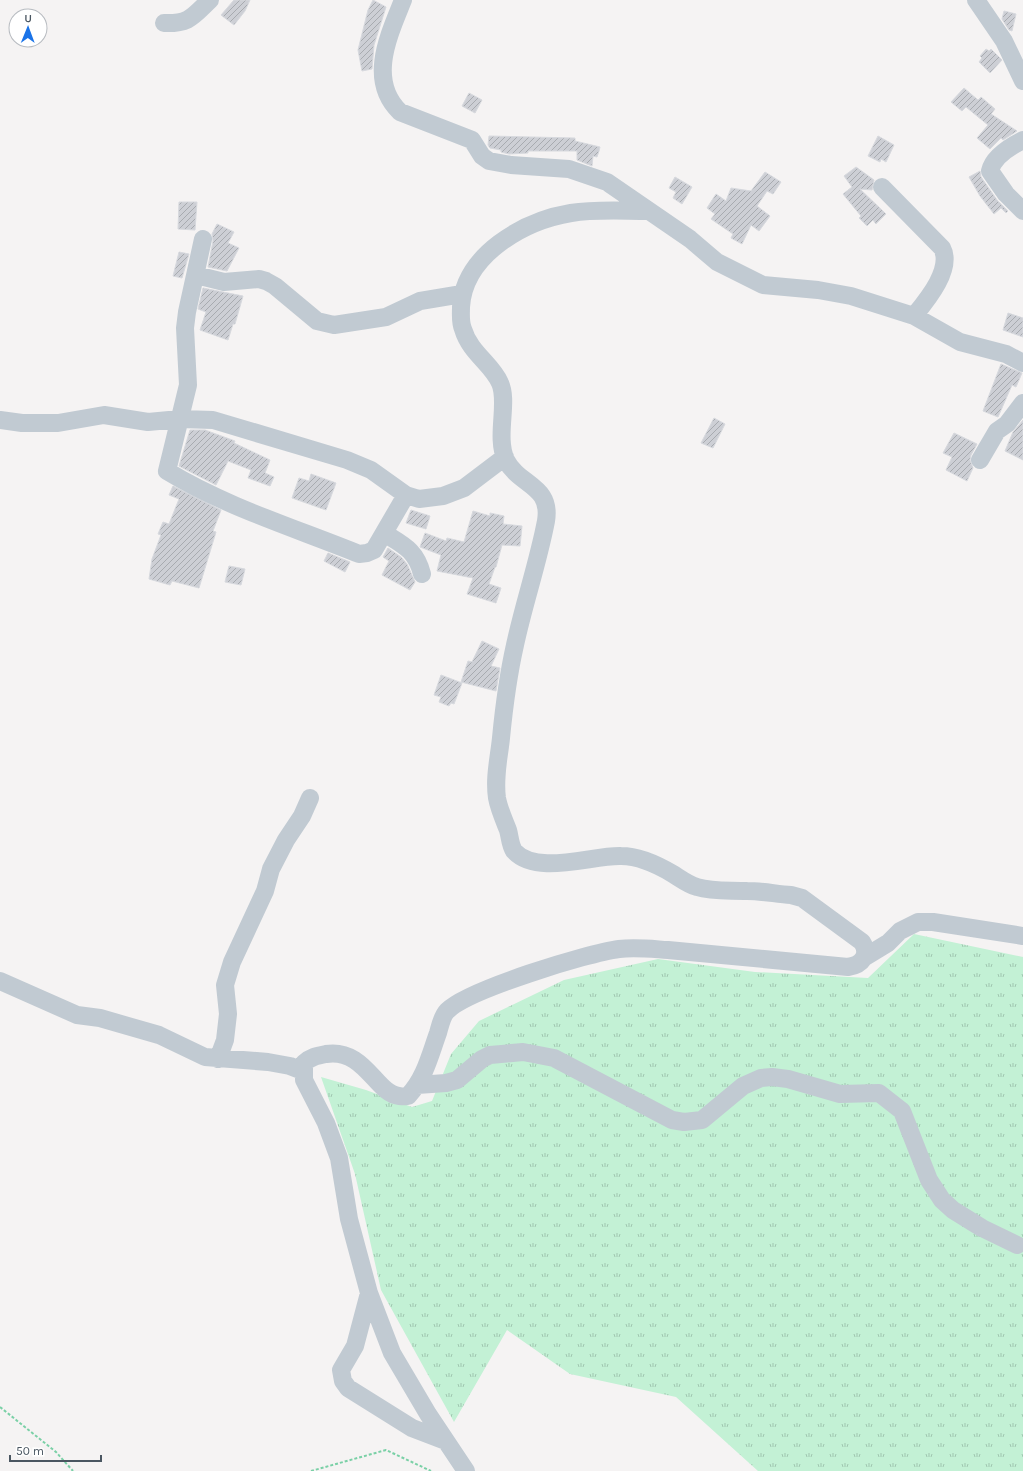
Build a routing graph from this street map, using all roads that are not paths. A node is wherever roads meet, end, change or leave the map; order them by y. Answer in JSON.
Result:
{"nodes":[{"id":1,"x":210,"y":0,"type":"edge"},
{"id":2,"x":403,"y":0,"type":"edge"},
{"id":3,"x":976,"y":0,"type":"edge"},
{"id":4,"x":164,"y":23,"type":"dead end"},
{"id":5,"x":1023,"y":81,"type":"edge"},
{"id":6,"x":1023,"y":140,"type":"edge"},
{"id":7,"x":882,"y":187,"type":"dead end"},
{"id":8,"x":648,"y":211,"type":"junction"},
{"id":9,"x":1023,"y":211,"type":"edge"},
{"id":10,"x":203,"y":239,"type":"dead end"},
{"id":11,"x":196,"y":275,"type":"junction"},
{"id":12,"x":462,"y":294,"type":"junction"},
{"id":13,"x":914,"y":316,"type":"junction"},
{"id":14,"x":1023,"y":363,"type":"edge"},
{"id":15,"x":1023,"y":403,"type":"edge"},
{"id":16,"x":180,"y":419,"type":"junction"},
{"id":17,"x":0,"y":420,"type":"edge"},
{"id":18,"x":505,"y":457,"type":"junction"},
{"id":19,"x":980,"y":460,"type":"dead end"},
{"id":20,"x":406,"y":496,"type":"junction"},
{"id":21,"x":384,"y":533,"type":"junction"},
{"id":22,"x":422,"y":574,"type":"dead end"},
{"id":23,"x":310,"y":798,"type":"dead end"},
{"id":24,"x":1023,"y":936,"type":"edge"},
{"id":25,"x":865,"y":957,"type":"junction"},
{"id":26,"x":0,"y":981,"type":"edge"},
{"id":27,"x":218,"y":1059,"type":"junction"},
{"id":28,"x":303,"y":1071,"type":"junction"},
{"id":29,"x":417,"y":1085,"type":"junction"},
{"id":30,"x":1017,"y":1245,"type":"dead end"},
{"id":31,"x":369,"y":1293,"type":"junction"},
{"id":32,"x":446,"y":1441,"type":"junction"},
{"id":33,"x":466,"y":1471,"type":"edge"}],
"edges":[{"from":1,"to":4,"type":"street"},
{"from":2,"to":8,"type":"street"},
{"from":3,"to":5,"type":"street"},
{"from":6,"to":9,"type":"street"},
{"from":7,"to":13,"type":"street"},
{"from":8,"to":12,"type":"street"},
{"from":8,"to":13,"type":"street"},
{"from":10,"to":11,"type":"street"},
{"from":11,"to":12,"type":"street"},
{"from":11,"to":16,"type":"street"},
{"from":12,"to":18,"type":"street"},
{"from":13,"to":14,"type":"street"},
{"from":15,"to":19,"type":"street"},
{"from":16,"to":17,"type":"street"},
{"from":16,"to":20,"type":"street"},
{"from":16,"to":21,"type":"street"},
{"from":18,"to":20,"type":"street"},
{"from":18,"to":25,"type":"street"},
{"from":20,"to":21,"type":"street"},
{"from":21,"to":22,"type":"street"},
{"from":23,"to":27,"type":"street"},
{"from":24,"to":25,"type":"street"},
{"from":25,"to":29,"type":"street"},
{"from":26,"to":27,"type":"street"},
{"from":27,"to":28,"type":"street"},
{"from":28,"to":29,"type":"street"},
{"from":28,"to":31,"type":"street"},
{"from":29,"to":30,"type":"street"},
{"from":31,"to":32,"type":"street"},
{"from":31,"to":32,"type":"street"},
{"from":32,"to":33,"type":"street"}]}
